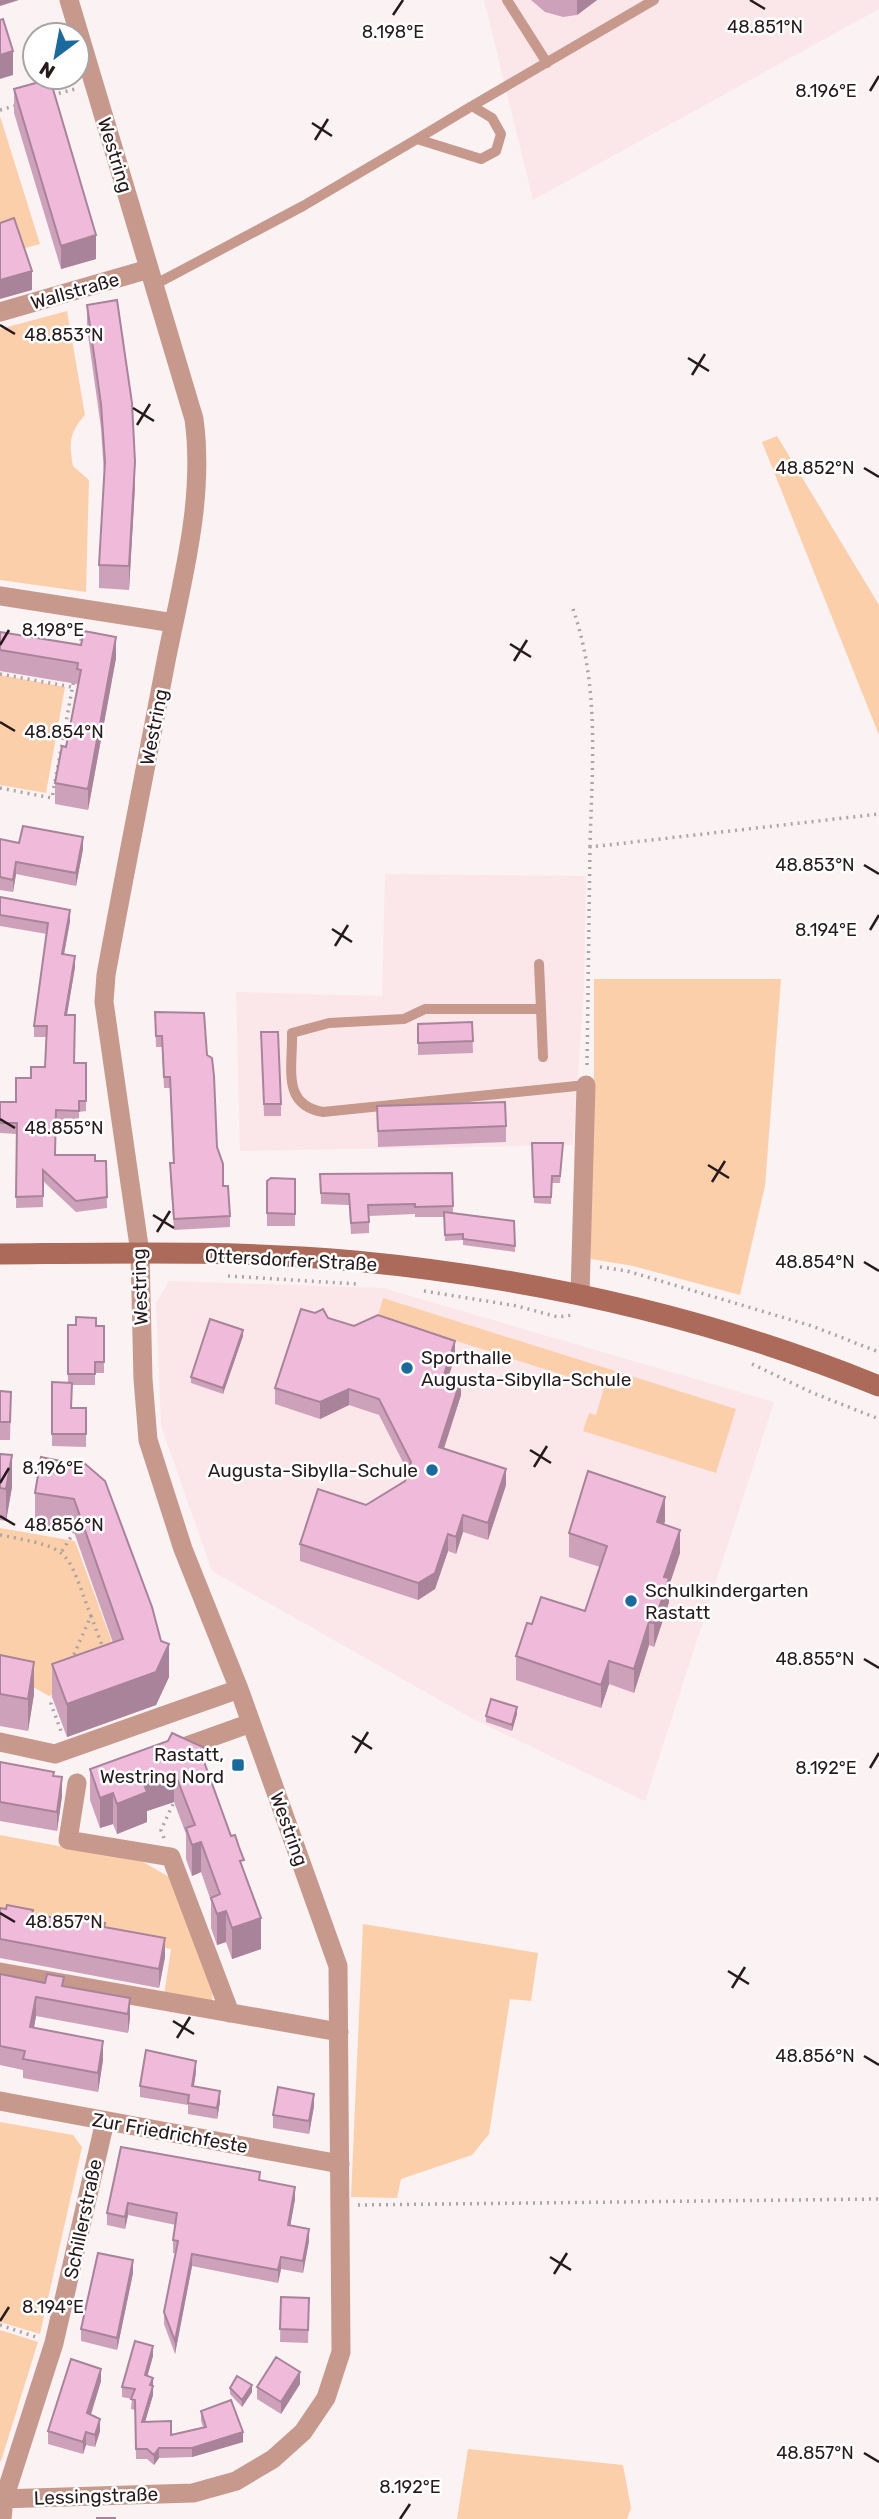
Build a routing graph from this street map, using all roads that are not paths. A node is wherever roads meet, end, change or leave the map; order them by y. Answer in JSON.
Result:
{"nodes":[{"id":1,"x":69,"y":0,"type":"edge"},
{"id":2,"x":508,"y":0,"type":"edge"},
{"id":3,"x":647,"y":2,"type":"edge"},
{"id":4,"x":547,"y":63,"type":"junction"},
{"id":5,"x":472,"y":106,"type":"junction"},
{"id":6,"x":417,"y":139,"type":"junction"},
{"id":7,"x":152,"y":277,"type":"junction"},
{"id":8,"x":0,"y":312,"type":"edge"},
{"id":9,"x":0,"y":596,"type":"edge"},
{"id":10,"x":174,"y":623,"type":"junction"},
{"id":11,"x":539,"y":964,"type":"dead end"},
{"id":12,"x":541,"y":1009,"type":"junction"},
{"id":13,"x":543,"y":1056,"type":"dead end"},
{"id":14,"x":586,"y":1085,"type":"joint"},
{"id":15,"x":140,"y":1253,"type":"junction"},
{"id":16,"x":0,"y":1254,"type":"edge"},
{"id":17,"x":578,"y":1304,"type":"junction"},
{"id":18,"x":879,"y":1386,"type":"edge"},
{"id":19,"x":239,"y":1689,"type":"junction"},
{"id":20,"x":251,"y":1723,"type":"junction"},
{"id":21,"x":0,"y":1742,"type":"edge"},
{"id":22,"x":66,"y":1750,"type":"junction"},
{"id":23,"x":150,"y":1759,"type":"edge"},
{"id":24,"x":102,"y":1776,"type":"edge"},
{"id":25,"x":77,"y":1783,"type":"junction"},
{"id":26,"x":0,"y":1972,"type":"edge"},
{"id":27,"x":230,"y":2013,"type":"junction"},
{"id":28,"x":339,"y":2032,"type":"junction"},
{"id":29,"x":0,"y":2102,"type":"edge"},
{"id":30,"x":105,"y":2121,"type":"junction"},
{"id":31,"x":340,"y":2164,"type":"junction"},
{"id":32,"x":193,"y":2493,"type":"joint"},
{"id":33,"x":2,"y":2506,"type":"edge"}],
"edges":[{"from":1,"to":7,"type":"street","name":"Westring"},
{"from":2,"to":4,"type":"lane"},
{"from":3,"to":4,"type":"lane"},
{"from":4,"to":5,"type":"lane"},
{"from":5,"to":6,"type":"lane"},
{"from":5,"to":6,"type":"lane"},
{"from":6,"to":7,"type":"lane"},
{"from":7,"to":8,"type":"street","name":"Wallstraße"},
{"from":7,"to":10,"type":"street","name":"Westring"},
{"from":9,"to":10,"type":"street"},
{"from":10,"to":15,"type":"street","name":"Westring"},
{"from":11,"to":12,"type":"lane"},
{"from":12,"to":13,"type":"lane"},
{"from":12,"to":14,"type":"lane"},
{"from":14,"to":17,"type":"street"},
{"from":15,"to":16,"type":"street","name":"Ottersdorfer Straße"},
{"from":15,"to":17,"type":"street","name":"Ottersdorfer Straße"},
{"from":15,"to":19,"type":"street","name":"Westring"},
{"from":17,"to":18,"type":"street","name":"Ottersdorfer Straße"},
{"from":19,"to":20,"type":"street","name":"Westring"},
{"from":19,"to":22,"type":"street"},
{"from":20,"to":23,"type":"street"},
{"from":20,"to":28,"type":"street","name":"Westring"},
{"from":21,"to":22,"type":"street"},
{"from":22,"to":25,"type":"street"},
{"from":24,"to":25,"type":"street"},
{"from":25,"to":27,"type":"street"},
{"from":26,"to":27,"type":"street"},
{"from":27,"to":28,"type":"street"},
{"from":28,"to":31,"type":"street","name":"Westring"},
{"from":29,"to":30,"type":"street","name":"Zur Friedrichfeste"},
{"from":30,"to":31,"type":"street","name":"Zur Friedrichfeste"},
{"from":30,"to":33,"type":"street","name":"Schillerstraße"},
{"from":31,"to":32,"type":"street","name":"Westring"},
{"from":32,"to":33,"type":"street","name":"Lessingstraße"}]}
